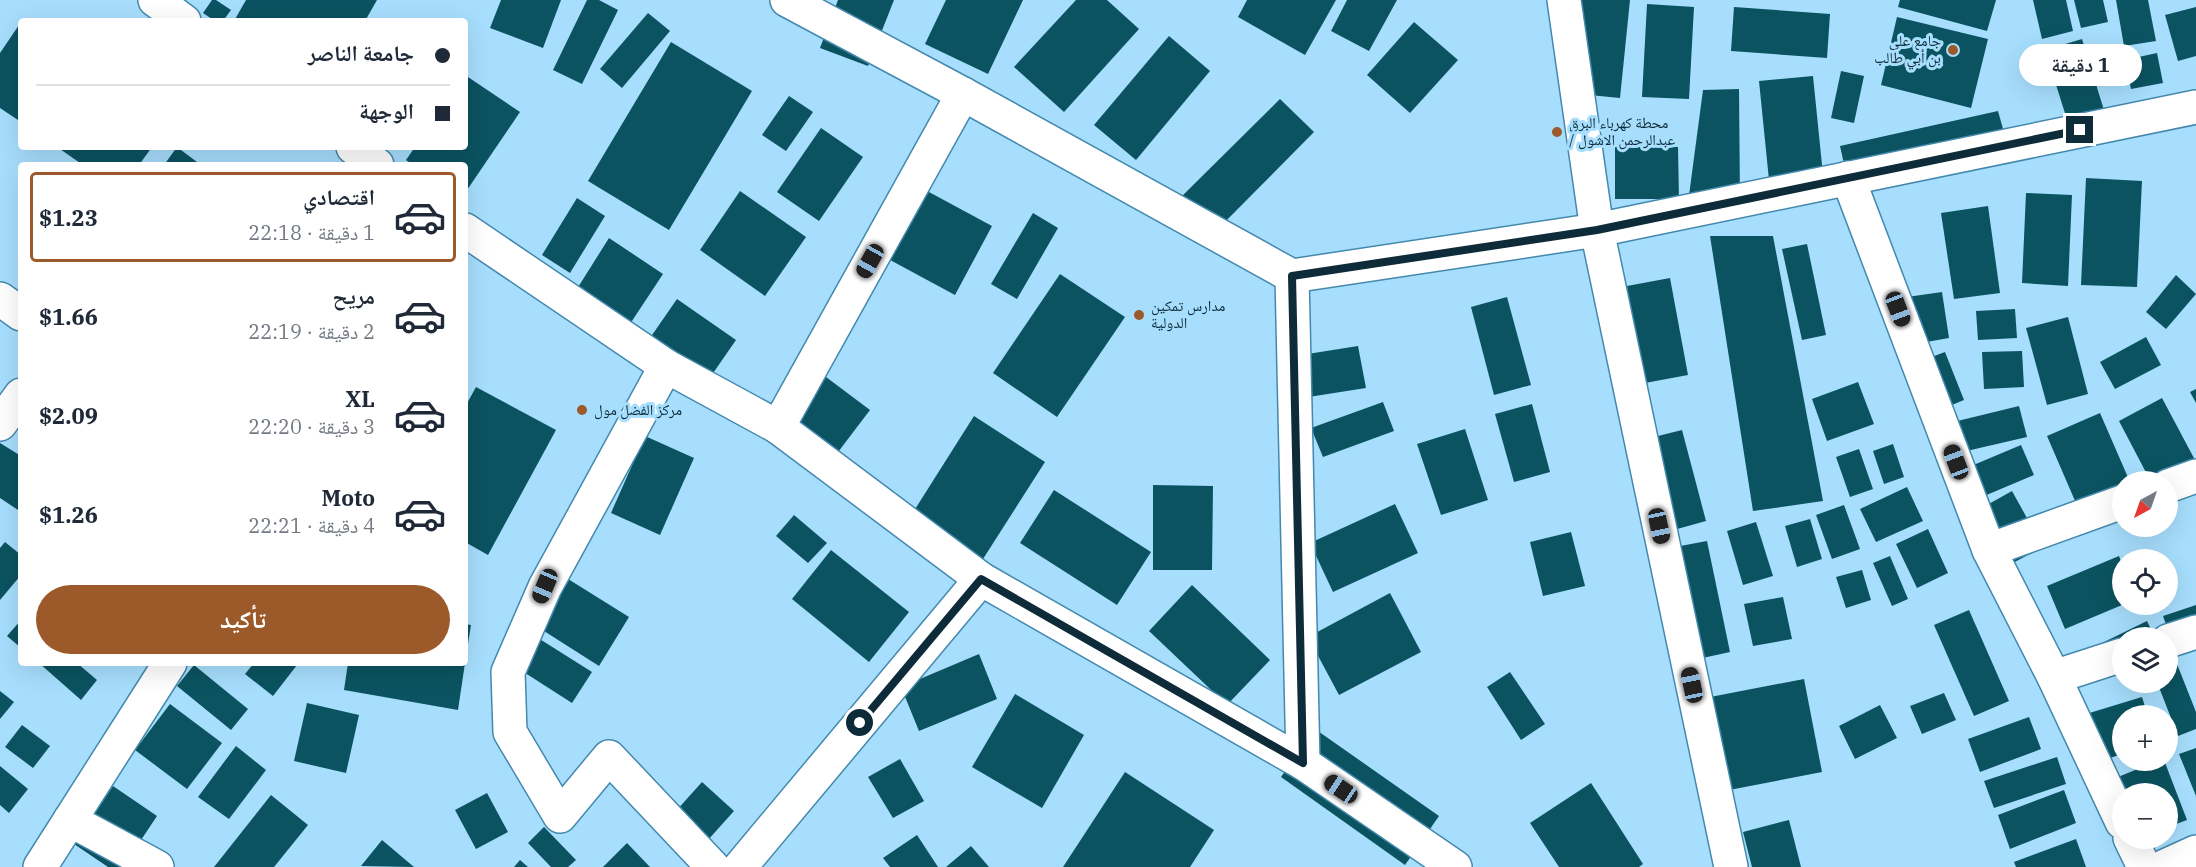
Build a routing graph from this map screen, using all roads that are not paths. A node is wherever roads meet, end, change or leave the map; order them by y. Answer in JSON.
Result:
{"nodes":[{"id":1,"x":155,"y":0,"type":"edge"},
{"id":2,"x":787,"y":0,"type":"edge"},
{"id":3,"x":1564,"y":0,"type":"edge"},
{"id":4,"x":180,"y":18,"type":"edge"},
{"id":5,"x":963,"y":94,"type":"junction"},
{"id":6,"x":2196,"y":107,"type":"edge"},
{"id":7,"x":357,"y":150,"type":"edge"},
{"id":8,"x":373,"y":162,"type":"edge"},
{"id":9,"x":1848,"y":178,"type":"junction"},
{"id":10,"x":1597,"y":230,"type":"junction"},
{"id":11,"x":468,"y":232,"type":"edge"},
{"id":12,"x":1292,"y":276,"type":"junction"},
{"id":13,"x":0,"y":299,"type":"edge"},
{"id":14,"x":18,"y":312,"type":"edge"},
{"id":15,"x":666,"y":366,"type":"junction"},
{"id":16,"x":18,"y":399,"type":"edge"},
{"id":17,"x":0,"y":424,"type":"edge"},
{"id":18,"x":778,"y":427,"type":"junction"},
{"id":19,"x":2196,"y":476,"type":"edge"},
{"id":20,"x":2178,"y":482,"type":"edge"},
{"id":21,"x":2112,"y":506,"type":"edge"},
{"id":22,"x":1989,"y":550,"type":"junction"},
{"id":23,"x":981,"y":579,"type":"junction"},
{"id":24,"x":2196,"y":632,"type":"edge"},
{"id":25,"x":2178,"y":638,"type":"edge"},
{"id":26,"x":2112,"y":658,"type":"edge"},
{"id":27,"x":168,"y":666,"type":"edge"},
{"id":28,"x":2054,"y":677,"type":"junction"},
{"id":29,"x":1303,"y":763,"type":"junction"},
{"id":30,"x":2112,"y":801,"type":"edge"},
{"id":31,"x":70,"y":820,"type":"junction"},
{"id":32,"x":2135,"y":849,"type":"edge"},
{"id":33,"x":2196,"y":852,"type":"edge"},
{"id":34,"x":40,"y":867,"type":"edge"},
{"id":35,"x":157,"y":867,"type":"edge"},
{"id":36,"x":713,"y":867,"type":"edge"},
{"id":37,"x":740,"y":867,"type":"edge"},
{"id":38,"x":1455,"y":867,"type":"edge"},
{"id":39,"x":1731,"y":867,"type":"edge"},
{"id":40,"x":2144,"y":867,"type":"edge"},
{"id":41,"x":2163,"y":867,"type":"edge"}],
"edges":[{"from":1,"to":4,"type":"street"},
{"from":2,"to":5,"type":"street"},
{"from":3,"to":10,"type":"street"},
{"from":5,"to":12,"type":"street"},
{"from":5,"to":18,"type":"street"},
{"from":6,"to":9,"type":"street"},
{"from":7,"to":8,"type":"street"},
{"from":9,"to":10,"type":"street"},
{"from":9,"to":22,"type":"street"},
{"from":10,"to":12,"type":"street"},
{"from":10,"to":39,"type":"street"},
{"from":11,"to":15,"type":"street"},
{"from":12,"to":29,"type":"street"},
{"from":13,"to":14,"type":"street"},
{"from":15,"to":18,"type":"street"},
{"from":15,"to":36,"type":"street"},
{"from":16,"to":17,"type":"street"},
{"from":18,"to":23,"type":"street"},
{"from":19,"to":20,"type":"street"},
{"from":21,"to":22,"type":"street"},
{"from":22,"to":28,"type":"street"},
{"from":23,"to":29,"type":"street"},
{"from":23,"to":37,"type":"street"},
{"from":24,"to":25,"type":"street"},
{"from":26,"to":28,"type":"street"},
{"from":27,"to":31,"type":"street"},
{"from":28,"to":30,"type":"street"},
{"from":29,"to":38,"type":"street"},
{"from":31,"to":34,"type":"street"},
{"from":31,"to":35,"type":"street"},
{"from":32,"to":40,"type":"street"},
{"from":33,"to":41,"type":"street"}]}
